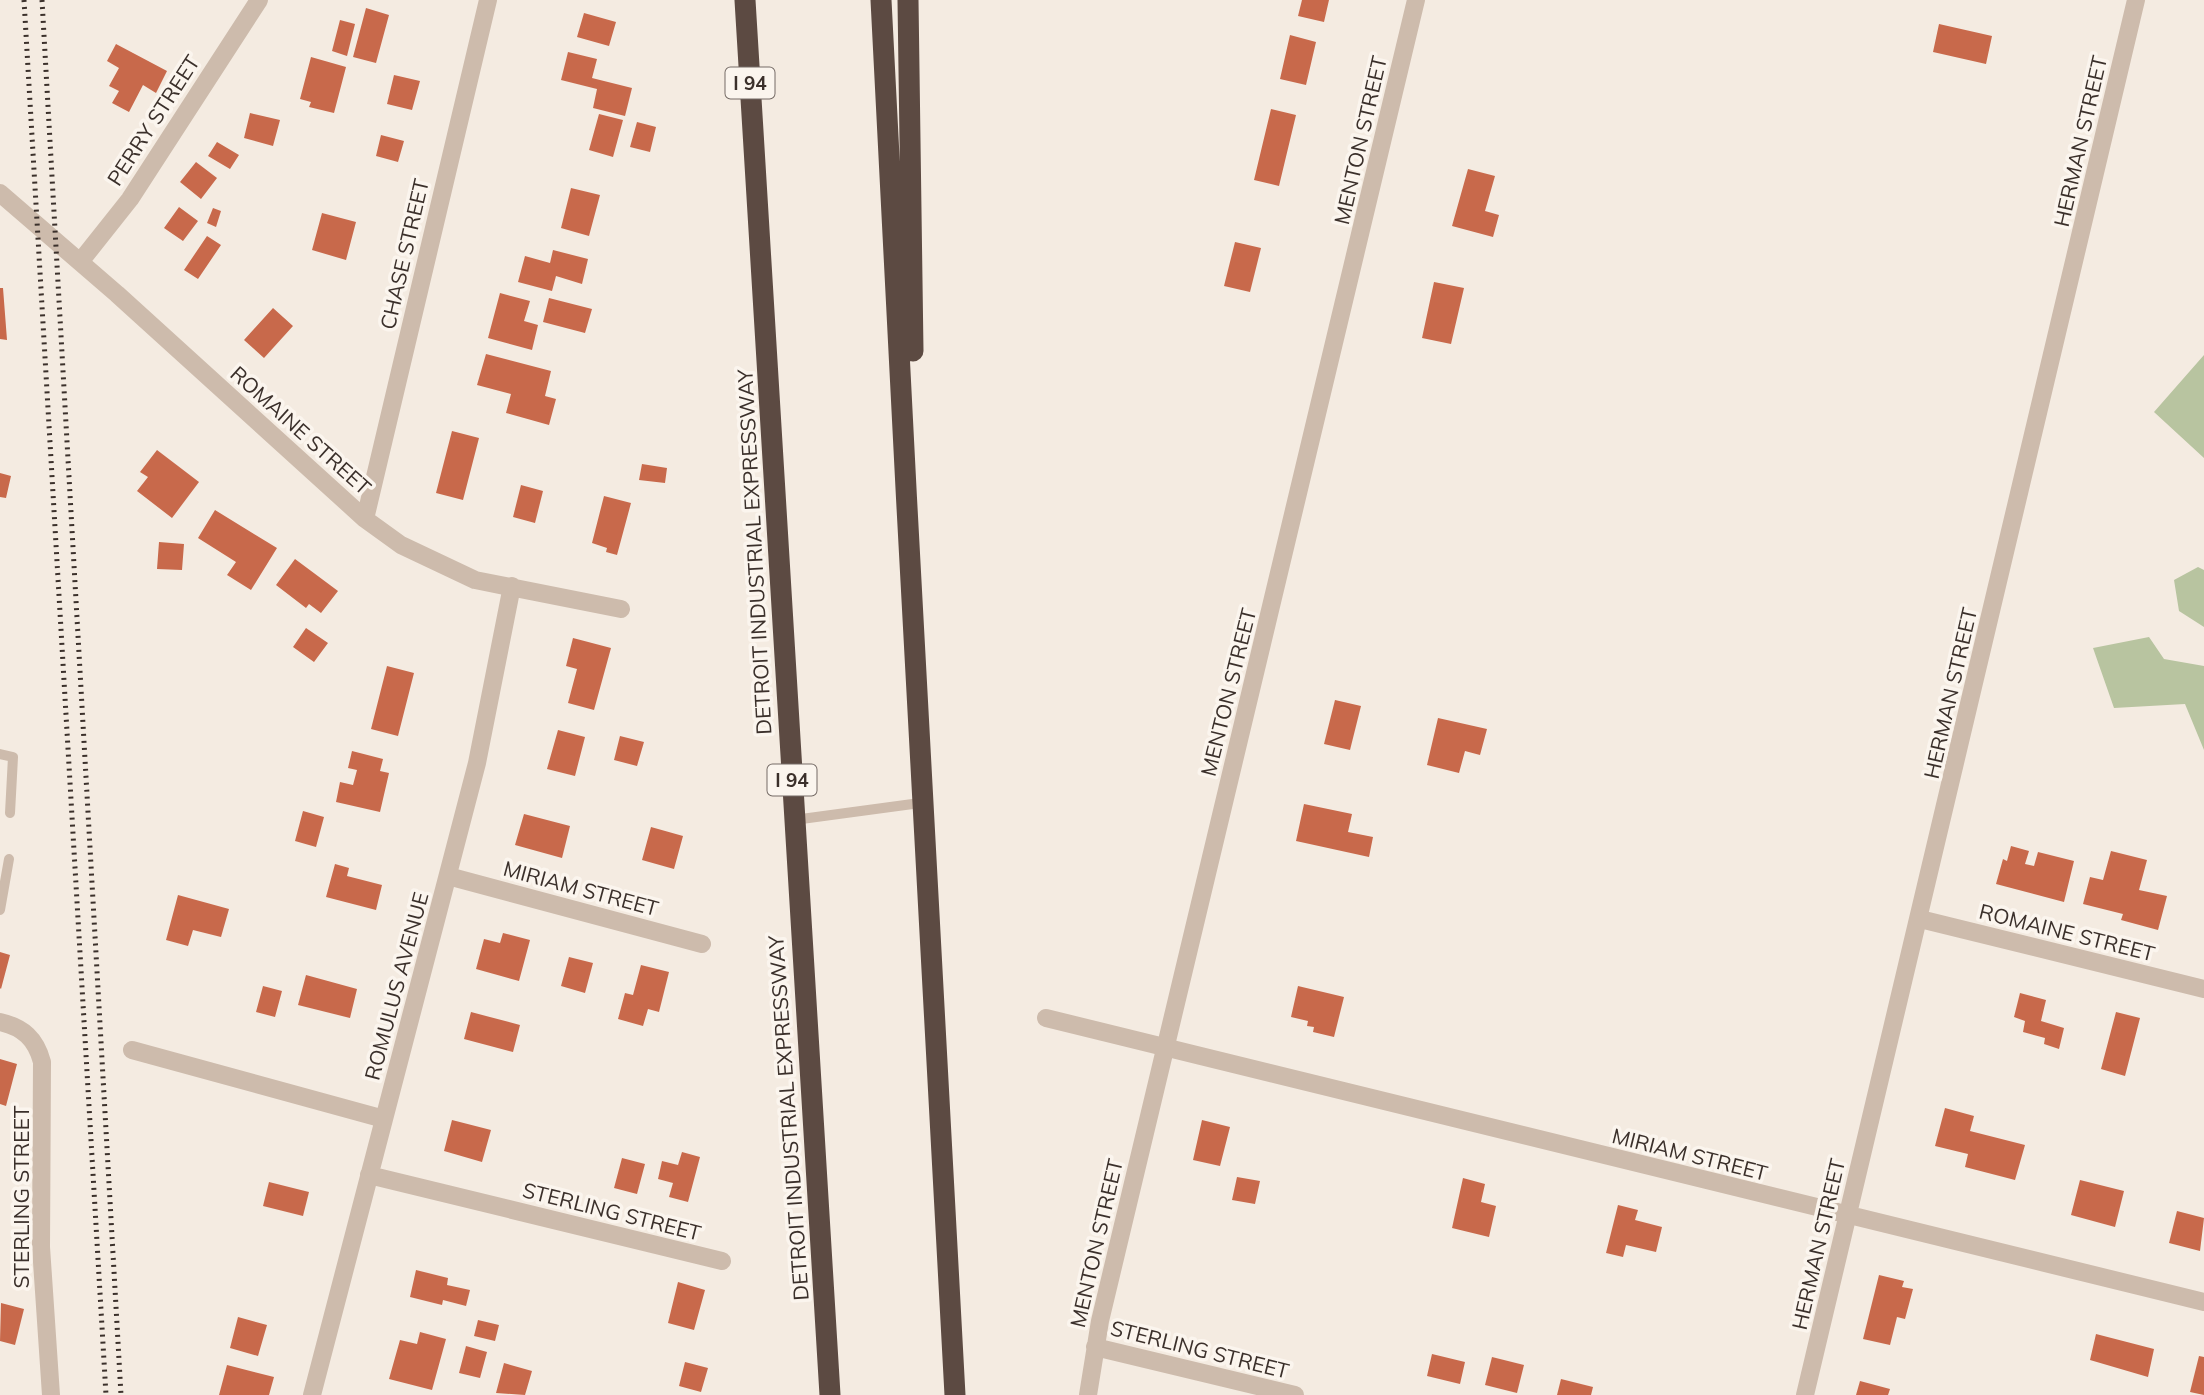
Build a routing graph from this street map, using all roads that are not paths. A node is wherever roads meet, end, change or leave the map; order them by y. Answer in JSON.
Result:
{"nodes":[{"id":1,"x":259,"y":0,"type":"edge"},
{"id":2,"x":488,"y":0,"type":"edge"},
{"id":3,"x":745,"y":0,"type":"edge"},
{"id":4,"x":881,"y":0,"type":"edge"},
{"id":5,"x":908,"y":0,"type":"edge"},
{"id":6,"x":1416,"y":0,"type":"edge"},
{"id":7,"x":2136,"y":0,"type":"edge"},
{"id":8,"x":0,"y":192,"type":"edge"},
{"id":9,"x":80,"y":262,"type":"junction"},
{"id":10,"x":365,"y":519,"type":"junction"},
{"id":11,"x":512,"y":586,"type":"junction"},
{"id":12,"x":621,"y":609,"type":"dead end"},
{"id":13,"x":919,"y":710,"type":"junction"},
{"id":14,"x":0,"y":754,"type":"edge"},
{"id":15,"x":920,"y":803,"type":"junction"},
{"id":16,"x":10,"y":813,"type":"dead end"},
{"id":17,"x":794,"y":820,"type":"junction"},
{"id":18,"x":9,"y":859,"type":"dead end"},
{"id":19,"x":448,"y":876,"type":"junction"},
{"id":20,"x":0,"y":910,"type":"edge"},
{"id":21,"x":1920,"y":919,"type":"junction"},
{"id":22,"x":702,"y":944,"type":"dead end"},
{"id":23,"x":2204,"y":989,"type":"edge"},
{"id":24,"x":1046,"y":1018,"type":"dead end"},
{"id":25,"x":0,"y":1022,"type":"edge"},
{"id":26,"x":132,"y":1050,"type":"dead end"},
{"id":27,"x":1165,"y":1050,"type":"junction"},
{"id":28,"x":384,"y":1119,"type":"junction"},
{"id":29,"x":369,"y":1175,"type":"junction"},
{"id":30,"x":1848,"y":1216,"type":"junction"},
{"id":31,"x":722,"y":1261,"type":"dead end"},
{"id":32,"x":2204,"y":1302,"type":"edge"},
{"id":33,"x":1095,"y":1347,"type":"junction"},
{"id":34,"x":51,"y":1395,"type":"edge"},
{"id":35,"x":312,"y":1395,"type":"edge"},
{"id":36,"x":830,"y":1395,"type":"edge"},
{"id":37,"x":955,"y":1395,"type":"edge"},
{"id":38,"x":1088,"y":1395,"type":"edge"},
{"id":39,"x":1295,"y":1395,"type":"edge"},
{"id":40,"x":1805,"y":1395,"type":"edge"}],
"edges":[{"from":1,"to":9,"type":"street","name":"PERRY STREET"},
{"from":2,"to":10,"type":"street","name":"CHASE STREET"},
{"from":3,"to":17,"type":"highway","name":"DETROIT INDUSTRIAL EXPRESSWAY","number":"I 94"},
{"from":4,"to":13,"type":"highway"},
{"from":5,"to":13,"type":"highway"},
{"from":6,"to":27,"type":"street","name":"MENTON STREET"},
{"from":7,"to":21,"type":"street","name":"HERMAN STREET"},
{"from":8,"to":9,"type":"street","name":"ROMAINE STREET"},
{"from":9,"to":10,"type":"street","name":"ROMAINE STREET"},
{"from":10,"to":11,"type":"street","name":"ROMAINE STREET"},
{"from":11,"to":12,"type":"street","name":"ROMAINE STREET"},
{"from":11,"to":19,"type":"street","name":"ROMULUS AVENUE"},
{"from":13,"to":15,"type":"highway"},
{"from":14,"to":16,"type":"lane"},
{"from":15,"to":17,"type":"lane"},
{"from":15,"to":37,"type":"highway"},
{"from":17,"to":36,"type":"highway","name":"DETROIT INDUSTRIAL EXPRESSWAY","number":"I 94"},
{"from":18,"to":20,"type":"lane"},
{"from":19,"to":22,"type":"street","name":"MIRIAM STREET"},
{"from":19,"to":28,"type":"street","name":"ROMULUS AVENUE"},
{"from":21,"to":23,"type":"street","name":"ROMAINE STREET"},
{"from":21,"to":30,"type":"street","name":"HERMAN STREET"},
{"from":24,"to":27,"type":"street","name":"MIRIAM STREET"},
{"from":25,"to":34,"type":"street","name":"STERLING STREET"},
{"from":26,"to":28,"type":"street"},
{"from":27,"to":30,"type":"street","name":"MIRIAM STREET"},
{"from":27,"to":33,"type":"street","name":"MENTON STREET"},
{"from":28,"to":29,"type":"street","name":"ROMULUS AVENUE"},
{"from":29,"to":31,"type":"street","name":"STERLING STREET"},
{"from":29,"to":35,"type":"street","name":"ROMULUS AVENUE"},
{"from":30,"to":32,"type":"street","name":"MIRIAM STREET"},
{"from":30,"to":40,"type":"street","name":"HERMAN STREET"},
{"from":33,"to":38,"type":"street","name":"MENTON STREET"},
{"from":33,"to":39,"type":"street","name":"STERLING STREET"}]}
